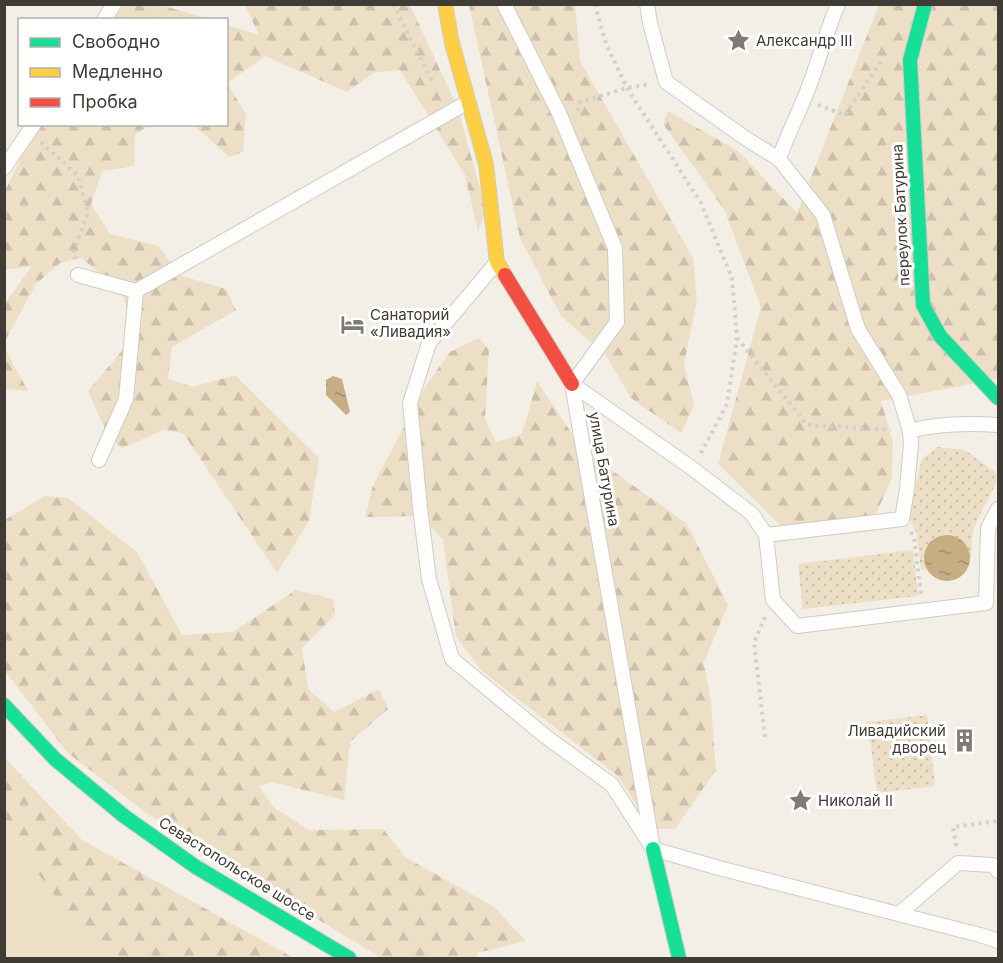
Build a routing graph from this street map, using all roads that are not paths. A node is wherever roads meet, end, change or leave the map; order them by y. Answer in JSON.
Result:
{"nodes":[{"id":1,"x":114,"y":4,"type":"edge"},
{"id":2,"x":445,"y":4,"type":"edge"},
{"id":3,"x":504,"y":4,"type":"edge"},
{"id":4,"x":647,"y":4,"type":"edge"},
{"id":5,"x":838,"y":4,"type":"edge"},
{"id":6,"x":925,"y":4,"type":"edge"},
{"id":7,"x":105,"y":18,"type":"edge"},
{"id":8,"x":468,"y":102,"type":"junction"},
{"id":9,"x":32,"y":128,"type":"edge"},
{"id":10,"x":779,"y":159,"type":"junction"},
{"id":11,"x":4,"y":168,"type":"edge"},
{"id":12,"x":497,"y":262,"type":"junction"},
{"id":13,"x":78,"y":275,"type":"road end"},
{"id":14,"x":136,"y":291,"type":"junction"},
{"id":15,"x":572,"y":384,"type":"junction"},
{"id":16,"x":999,"y":398,"type":"edge"},
{"id":17,"x":999,"y":425,"type":"edge"},
{"id":18,"x":910,"y":431,"type":"junction"},
{"id":19,"x":99,"y":460,"type":"dead end"},
{"id":20,"x":999,"y":509,"type":"edge"},
{"id":21,"x":766,"y":535,"type":"junction"},
{"id":22,"x":4,"y":705,"type":"edge"},
{"id":23,"x":653,"y":849,"type":"junction"},
{"id":24,"x":999,"y":871,"type":"edge"},
{"id":25,"x":899,"y":914,"type":"junction"},
{"id":26,"x":999,"y":941,"type":"edge"},
{"id":27,"x":349,"y":958,"type":"edge"},
{"id":28,"x":679,"y":958,"type":"edge"}],
"edges":[{"from":1,"to":7,"type":"lane"},
{"from":2,"to":8,"type":"street","name":"улица Батурина"},
{"from":3,"to":15,"type":"lane"},
{"from":4,"to":10,"type":"lane"},
{"from":5,"to":10,"type":"lane"},
{"from":6,"to":16,"type":"street","name":"переулок Батурина"},
{"from":8,"to":12,"type":"street","name":"улица Батурина"},
{"from":8,"to":14,"type":"lane"},
{"from":9,"to":11,"type":"lane"},
{"from":10,"to":18,"type":"lane"},
{"from":12,"to":15,"type":"street","name":"улица Батурина"},
{"from":12,"to":23,"type":"lane"},
{"from":13,"to":14,"type":"lane"},
{"from":14,"to":19,"type":"lane"},
{"from":15,"to":21,"type":"lane"},
{"from":15,"to":23,"type":"lane","name":"улица Батурина"},
{"from":17,"to":18,"type":"lane"},
{"from":18,"to":21,"type":"lane"},
{"from":20,"to":21,"type":"lane"},
{"from":22,"to":27,"type":"street","name":"Севастопольское шоссе"},
{"from":23,"to":25,"type":"lane"},
{"from":23,"to":28,"type":"street","name":"улица Батурина"},
{"from":24,"to":25,"type":"lane"},
{"from":25,"to":26,"type":"lane"}]}
